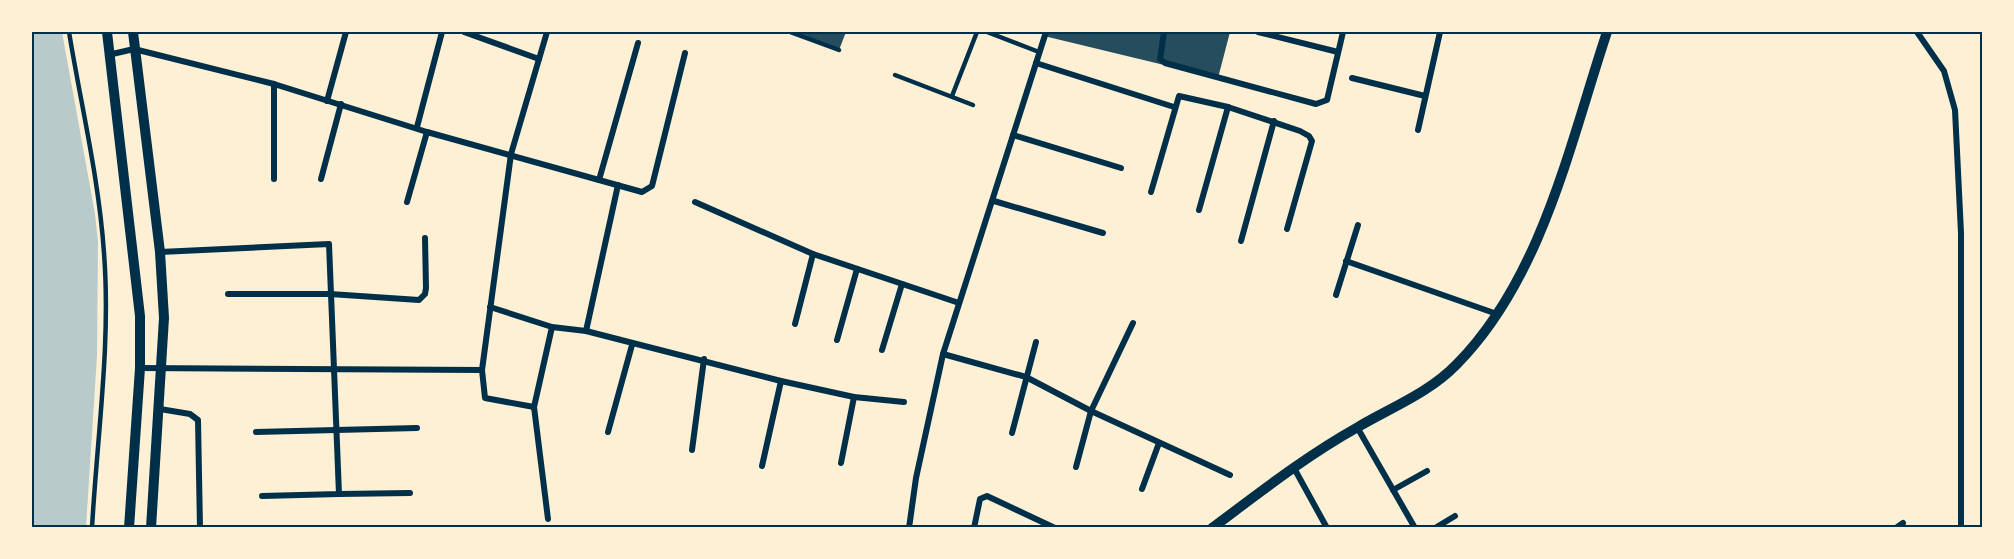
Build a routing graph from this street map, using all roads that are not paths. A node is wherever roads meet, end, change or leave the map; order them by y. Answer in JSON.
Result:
{"nodes":[{"id":1,"x":69,"y":32,"type":"edge"},
{"id":2,"x":107,"y":32,"type":"edge"},
{"id":3,"x":133,"y":32,"type":"edge"},
{"id":4,"x":346,"y":32,"type":"edge"},
{"id":5,"x":442,"y":32,"type":"edge"},
{"id":6,"x":464,"y":32,"type":"edge"},
{"id":7,"x":547,"y":32,"type":"edge"},
{"id":8,"x":790,"y":32,"type":"edge"},
{"id":9,"x":977,"y":32,"type":"edge"},
{"id":10,"x":987,"y":32,"type":"edge"},
{"id":11,"x":1046,"y":32,"type":"edge"},
{"id":12,"x":1164,"y":32,"type":"edge"},
{"id":13,"x":1258,"y":32,"type":"edge"},
{"id":14,"x":1343,"y":32,"type":"edge"},
{"id":15,"x":1440,"y":32,"type":"edge"},
{"id":16,"x":1607,"y":32,"type":"edge"},
{"id":17,"x":1917,"y":32,"type":"edge"},
{"id":18,"x":1278,"y":34,"type":"edge"},
{"id":19,"x":638,"y":43,"type":"dead end"},
{"id":20,"x":134,"y":49,"type":"junction"},
{"id":21,"x":839,"y":50,"type":"dead end"},
{"id":22,"x":1039,"y":52,"type":"junction"},
{"id":23,"x":1338,"y":52,"type":"junction"},
{"id":24,"x":685,"y":53,"type":"dead end"},
{"id":25,"x":108,"y":55,"type":"junction"},
{"id":26,"x":539,"y":59,"type":"junction"},
{"id":27,"x":1036,"y":63,"type":"junction"},
{"id":28,"x":895,"y":75,"type":"dead end"},
{"id":29,"x":1352,"y":78,"type":"dead end"},
{"id":30,"x":274,"y":84,"type":"junction"},
{"id":31,"x":952,"y":96,"type":"junction"},
{"id":32,"x":1425,"y":96,"type":"junction"},
{"id":33,"x":327,"y":101,"type":"junction"},
{"id":34,"x":341,"y":104,"type":"junction"},
{"id":35,"x":973,"y":105,"type":"dead end"},
{"id":36,"x":1174,"y":107,"type":"junction"},
{"id":37,"x":1228,"y":107,"type":"junction"},
{"id":38,"x":1274,"y":122,"type":"junction"},
{"id":39,"x":417,"y":127,"type":"junction"},
{"id":40,"x":1418,"y":130,"type":"dead end"},
{"id":41,"x":427,"y":132,"type":"junction"},
{"id":42,"x":1013,"y":135,"type":"junction"},
{"id":43,"x":511,"y":154,"type":"junction"},
{"id":44,"x":1121,"y":168,"type":"dead end"},
{"id":45,"x":274,"y":178,"type":"dead end"},
{"id":46,"x":321,"y":179,"type":"dead end"},
{"id":47,"x":599,"y":180,"type":"junction"},
{"id":48,"x":618,"y":185,"type":"junction"},
{"id":49,"x":1151,"y":192,"type":"dead end"},
{"id":50,"x":993,"y":201,"type":"junction"},
{"id":51,"x":407,"y":202,"type":"dead end"},
{"id":52,"x":694,"y":202,"type":"dead end"},
{"id":53,"x":1198,"y":210,"type":"dead end"},
{"id":54,"x":1358,"y":225,"type":"dead end"},
{"id":55,"x":1287,"y":229,"type":"dead end"},
{"id":56,"x":1103,"y":233,"type":"dead end"},
{"id":57,"x":425,"y":238,"type":"dead end"},
{"id":58,"x":1241,"y":241,"type":"dead end"},
{"id":59,"x":160,"y":252,"type":"junction"},
{"id":60,"x":813,"y":255,"type":"junction"},
{"id":61,"x":1346,"y":261,"type":"junction"},
{"id":62,"x":857,"y":269,"type":"junction"},
{"id":63,"x":902,"y":284,"type":"junction"},
{"id":64,"x":228,"y":294,"type":"dead end"},
{"id":65,"x":330,"y":294,"type":"junction"},
{"id":66,"x":1336,"y":295,"type":"dead end"},
{"id":67,"x":959,"y":303,"type":"junction"},
{"id":68,"x":490,"y":307,"type":"junction"},
{"id":69,"x":1497,"y":314,"type":"junction"},
{"id":70,"x":1133,"y":322,"type":"dead end"},
{"id":71,"x":795,"y":324,"type":"dead end"},
{"id":72,"x":552,"y":327,"type":"junction"},
{"id":73,"x":586,"y":331,"type":"junction"},
{"id":74,"x":837,"y":340,"type":"dead end"},
{"id":75,"x":1036,"y":342,"type":"dead end"},
{"id":76,"x":632,"y":345,"type":"junction"},
{"id":77,"x":882,"y":350,"type":"dead end"},
{"id":78,"x":943,"y":354,"type":"junction"},
{"id":79,"x":704,"y":359,"type":"junction"},
{"id":80,"x":140,"y":368,"type":"junction"},
{"id":81,"x":163,"y":368,"type":"junction"},
{"id":82,"x":333,"y":370,"type":"junction"},
{"id":83,"x":482,"y":370,"type":"junction"},
{"id":84,"x":1026,"y":377,"type":"junction"},
{"id":85,"x":781,"y":381,"type":"junction"},
{"id":86,"x":854,"y":397,"type":"junction"},
{"id":87,"x":904,"y":402,"type":"dead end"},
{"id":88,"x":534,"y":407,"type":"junction"},
{"id":89,"x":160,"y":409,"type":"junction"},
{"id":90,"x":1091,"y":411,"type":"junction"},
{"id":91,"x":1357,"y":427,"type":"junction"},
{"id":92,"x":417,"y":428,"type":"dead end"},
{"id":93,"x":336,"y":430,"type":"junction"},
{"id":94,"x":256,"y":432,"type":"dead end"},
{"id":95,"x":608,"y":432,"type":"dead end"},
{"id":96,"x":1012,"y":433,"type":"dead end"},
{"id":97,"x":1159,"y":443,"type":"junction"},
{"id":98,"x":692,"y":450,"type":"dead end"},
{"id":99,"x":841,"y":463,"type":"dead end"},
{"id":100,"x":762,"y":466,"type":"dead end"},
{"id":101,"x":1076,"y":467,"type":"dead end"},
{"id":102,"x":1294,"y":468,"type":"junction"},
{"id":103,"x":1427,"y":471,"type":"dead end"},
{"id":104,"x":1230,"y":475,"type":"dead end"},
{"id":105,"x":1142,"y":489,"type":"dead end"},
{"id":106,"x":1393,"y":490,"type":"junction"},
{"id":107,"x":410,"y":493,"type":"dead end"},
{"id":108,"x":339,"y":494,"type":"junction"},
{"id":109,"x":262,"y":496,"type":"dead end"},
{"id":110,"x":1455,"y":516,"type":"dead end"},
{"id":111,"x":548,"y":519,"type":"dead end"},
{"id":112,"x":1903,"y":523,"type":"dead end"},
{"id":113,"x":1216,"y":526,"type":"edge"},
{"id":114,"x":92,"y":528,"type":"edge"},
{"id":115,"x":129,"y":528,"type":"edge"},
{"id":116,"x":151,"y":528,"type":"edge"},
{"id":117,"x":200,"y":528,"type":"edge"},
{"id":118,"x":909,"y":528,"type":"edge"},
{"id":119,"x":974,"y":528,"type":"edge"},
{"id":120,"x":1055,"y":528,"type":"edge"},
{"id":121,"x":1327,"y":528,"type":"edge"},
{"id":122,"x":1415,"y":528,"type":"edge"},
{"id":123,"x":1435,"y":528,"type":"edge"},
{"id":124,"x":1896,"y":528,"type":"edge"},
{"id":125,"x":1961,"y":528,"type":"edge"}],
"edges":[{"from":1,"to":114,"type":"lane"},
{"from":2,"to":25,"type":"street"},
{"from":3,"to":20,"type":"street"},
{"from":4,"to":33,"type":"street"},
{"from":5,"to":39,"type":"street"},
{"from":6,"to":26,"type":"street"},
{"from":7,"to":26,"type":"street"},
{"from":8,"to":21,"type":"lane"},
{"from":9,"to":31,"type":"lane"},
{"from":10,"to":22,"type":"lane"},
{"from":11,"to":22,"type":"street"},
{"from":12,"to":23,"type":"street"},
{"from":13,"to":18,"type":"street"},
{"from":14,"to":23,"type":"street"},
{"from":15,"to":32,"type":"street"},
{"from":16,"to":69,"type":"street"},
{"from":17,"to":125,"type":"street"},
{"from":18,"to":23,"type":"street"},
{"from":19,"to":47,"type":"street"},
{"from":20,"to":25,"type":"street"},
{"from":20,"to":30,"type":"street"},
{"from":20,"to":59,"type":"street"},
{"from":22,"to":27,"type":"street"},
{"from":24,"to":48,"type":"street"},
{"from":25,"to":80,"type":"street"},
{"from":26,"to":43,"type":"street"},
{"from":27,"to":36,"type":"street"},
{"from":27,"to":42,"type":"street"},
{"from":28,"to":31,"type":"lane"},
{"from":29,"to":32,"type":"street"},
{"from":30,"to":33,"type":"street"},
{"from":30,"to":45,"type":"street"},
{"from":31,"to":35,"type":"lane"},
{"from":32,"to":40,"type":"street"},
{"from":33,"to":34,"type":"street"},
{"from":34,"to":39,"type":"street"},
{"from":34,"to":46,"type":"street"},
{"from":36,"to":37,"type":"street"},
{"from":36,"to":49,"type":"street"},
{"from":37,"to":38,"type":"street"},
{"from":37,"to":53,"type":"street"},
{"from":38,"to":55,"type":"street"},
{"from":38,"to":58,"type":"street"},
{"from":39,"to":41,"type":"street"},
{"from":41,"to":43,"type":"street"},
{"from":41,"to":51,"type":"street"},
{"from":42,"to":44,"type":"street"},
{"from":42,"to":50,"type":"street"},
{"from":43,"to":47,"type":"street"},
{"from":43,"to":68,"type":"street"},
{"from":47,"to":48,"type":"street"},
{"from":48,"to":73,"type":"street"},
{"from":50,"to":56,"type":"street"},
{"from":50,"to":67,"type":"street"},
{"from":52,"to":60,"type":"street"},
{"from":54,"to":61,"type":"street"},
{"from":57,"to":65,"type":"street"},
{"from":59,"to":65,"type":"street"},
{"from":59,"to":81,"type":"street"},
{"from":60,"to":62,"type":"street"},
{"from":60,"to":71,"type":"street"},
{"from":61,"to":66,"type":"street"},
{"from":61,"to":69,"type":"street"},
{"from":62,"to":63,"type":"street"},
{"from":62,"to":74,"type":"street"},
{"from":63,"to":67,"type":"street"},
{"from":63,"to":77,"type":"street"},
{"from":64,"to":65,"type":"street"},
{"from":65,"to":82,"type":"street"},
{"from":67,"to":78,"type":"street"},
{"from":68,"to":72,"type":"street"},
{"from":68,"to":83,"type":"street"},
{"from":69,"to":91,"type":"street"},
{"from":70,"to":90,"type":"street"},
{"from":72,"to":73,"type":"street"},
{"from":72,"to":88,"type":"street"},
{"from":73,"to":76,"type":"street"},
{"from":75,"to":84,"type":"street"},
{"from":76,"to":79,"type":"street"},
{"from":76,"to":95,"type":"street"},
{"from":78,"to":84,"type":"street"},
{"from":78,"to":118,"type":"street"},
{"from":79,"to":85,"type":"street"},
{"from":79,"to":98,"type":"street"},
{"from":80,"to":81,"type":"street"},
{"from":80,"to":115,"type":"street"},
{"from":81,"to":82,"type":"street"},
{"from":81,"to":89,"type":"street"},
{"from":82,"to":83,"type":"street"},
{"from":82,"to":93,"type":"street"},
{"from":83,"to":88,"type":"street"},
{"from":84,"to":90,"type":"street"},
{"from":84,"to":96,"type":"street"},
{"from":85,"to":86,"type":"street"},
{"from":85,"to":100,"type":"street"},
{"from":86,"to":87,"type":"street"},
{"from":86,"to":99,"type":"street"},
{"from":88,"to":111,"type":"street"},
{"from":89,"to":116,"type":"street"},
{"from":89,"to":117,"type":"street"},
{"from":90,"to":97,"type":"street"},
{"from":90,"to":101,"type":"street"},
{"from":91,"to":102,"type":"street"},
{"from":91,"to":106,"type":"street"},
{"from":92,"to":93,"type":"street"},
{"from":93,"to":94,"type":"street"},
{"from":93,"to":108,"type":"street"},
{"from":97,"to":104,"type":"street"},
{"from":97,"to":105,"type":"street"},
{"from":102,"to":113,"type":"street"},
{"from":102,"to":121,"type":"street"},
{"from":103,"to":106,"type":"street"},
{"from":106,"to":122,"type":"street"},
{"from":107,"to":108,"type":"street"},
{"from":108,"to":109,"type":"street"},
{"from":110,"to":123,"type":"street"},
{"from":112,"to":124,"type":"street"},
{"from":119,"to":120,"type":"street"}]}
